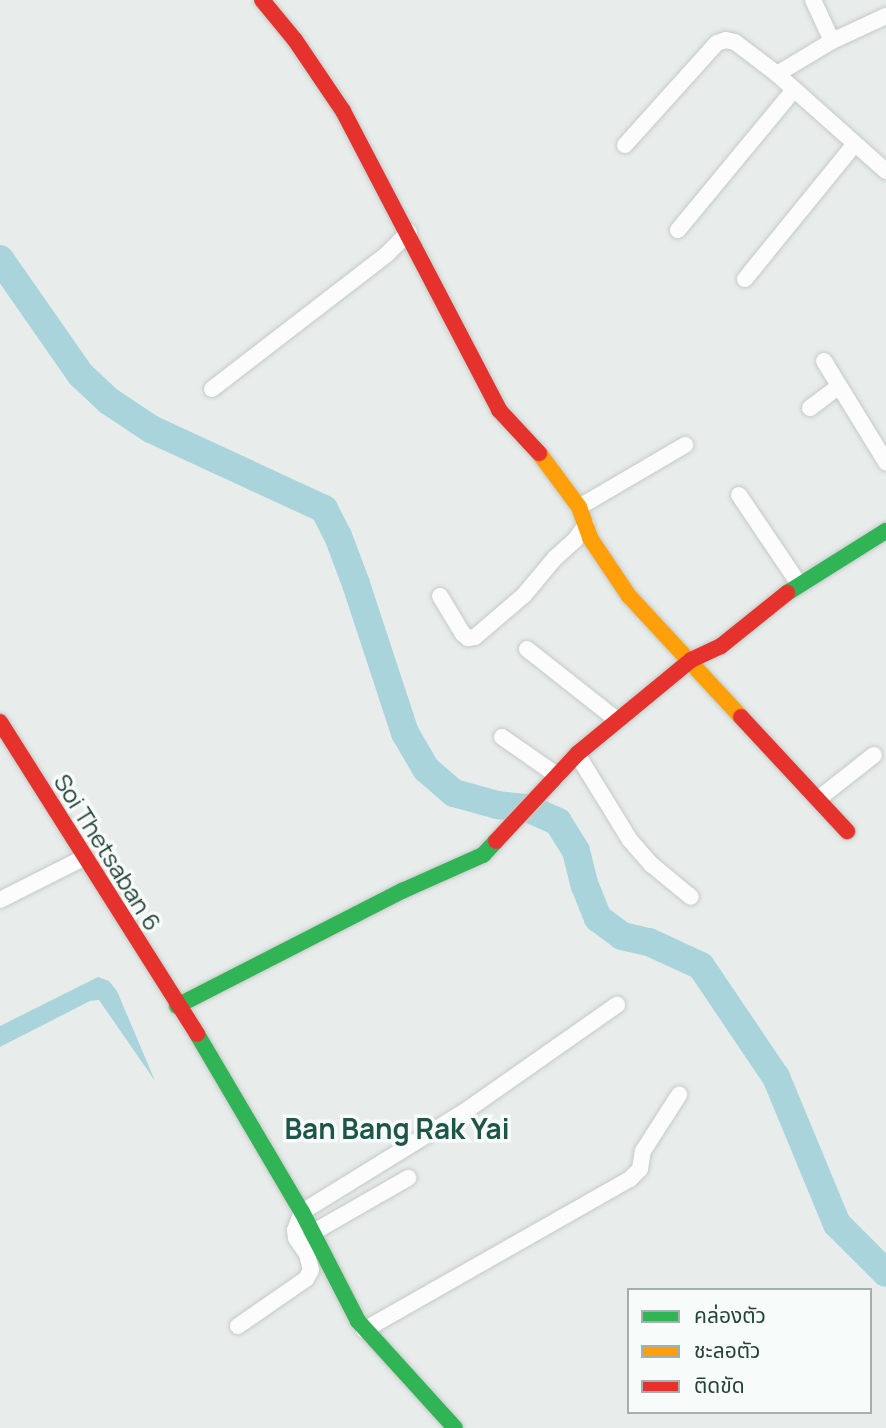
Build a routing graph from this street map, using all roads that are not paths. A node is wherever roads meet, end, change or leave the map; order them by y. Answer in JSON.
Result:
{"nodes":[{"id":1,"x":262,"y":0,"type":"edge"},
{"id":2,"x":813,"y":0,"type":"edge"},
{"id":3,"x":886,"y":16,"type":"edge"},
{"id":4,"x":832,"y":41,"type":"junction"},
{"id":5,"x":777,"y":74,"type":"junction"},
{"id":6,"x":794,"y":90,"type":"junction"},
{"id":7,"x":625,"y":145,"type":"dead end"},
{"id":8,"x":854,"y":145,"type":"junction"},
{"id":9,"x":886,"y":171,"type":"edge"},
{"id":10,"x":678,"y":230,"type":"dead end"},
{"id":11,"x":409,"y":232,"type":"junction"},
{"id":12,"x":745,"y":279,"type":"dead end"},
{"id":13,"x":824,"y":361,"type":"dead end"},
{"id":14,"x":839,"y":386,"type":"junction"},
{"id":15,"x":212,"y":389,"type":"dead end"},
{"id":16,"x":810,"y":408,"type":"dead end"},
{"id":17,"x":685,"y":445,"type":"dead end"},
{"id":18,"x":886,"y":462,"type":"edge"},
{"id":19,"x":739,"y":495,"type":"dead end"},
{"id":20,"x":579,"y":507,"type":"junction"},
{"id":21,"x":586,"y":525,"type":"junction"},
{"id":22,"x":886,"y":531,"type":"edge"},
{"id":23,"x":799,"y":584,"type":"junction"},
{"id":24,"x":440,"y":596,"type":"dead end"},
{"id":25,"x":527,"y":649,"type":"dead end"},
{"id":26,"x":691,"y":660,"type":"junction"},
{"id":27,"x":617,"y":720,"type":"junction"},
{"id":28,"x":0,"y":722,"type":"edge"},
{"id":29,"x":502,"y":737,"type":"dead end"},
{"id":30,"x":577,"y":754,"type":"junction"},
{"id":31,"x":874,"y":755,"type":"dead end"},
{"id":32,"x":558,"y":776,"type":"junction"},
{"id":33,"x":818,"y":799,"type":"junction"},
{"id":34,"x":847,"y":831,"type":"dead end"},
{"id":35,"x":85,"y":857,"type":"junction"},
{"id":36,"x":691,"y":897,"type":"dead end"},
{"id":37,"x":0,"y":900,"type":"edge"},
{"id":38,"x":617,"y":1005,"type":"dead end"},
{"id":39,"x":177,"y":1006,"type":"junction"},
{"id":40,"x":679,"y":1095,"type":"dead end"},
{"id":41,"x":408,"y":1178,"type":"dead end"},
{"id":42,"x":302,"y":1212,"type":"junction"},
{"id":43,"x":313,"y":1233,"type":"junction"},
{"id":44,"x":238,"y":1325,"type":"dead end"},
{"id":45,"x":364,"y":1330,"type":"junction"},
{"id":46,"x":455,"y":1428,"type":"edge"}],
"edges":[{"from":1,"to":11,"type":"street"},
{"from":2,"to":4,"type":"street"},
{"from":3,"to":4,"type":"street"},
{"from":4,"to":5,"type":"street"},
{"from":5,"to":6,"type":"street"},
{"from":5,"to":7,"type":"street"},
{"from":6,"to":8,"type":"street"},
{"from":6,"to":10,"type":"street"},
{"from":8,"to":9,"type":"street"},
{"from":8,"to":12,"type":"street"},
{"from":11,"to":15,"type":"street"},
{"from":11,"to":20,"type":"street"},
{"from":13,"to":14,"type":"street"},
{"from":14,"to":16,"type":"street"},
{"from":14,"to":18,"type":"street"},
{"from":17,"to":20,"type":"street"},
{"from":19,"to":23,"type":"street"},
{"from":20,"to":21,"type":"street"},
{"from":21,"to":24,"type":"street"},
{"from":21,"to":26,"type":"street"},
{"from":22,"to":23,"type":"street"},
{"from":23,"to":26,"type":"street"},
{"from":25,"to":27,"type":"street"},
{"from":26,"to":27,"type":"street"},
{"from":26,"to":33,"type":"street"},
{"from":27,"to":30,"type":"street"},
{"from":28,"to":35,"type":"street","name":"Soi Thetsaban 6"},
{"from":29,"to":32,"type":"street"},
{"from":30,"to":32,"type":"street"},
{"from":30,"to":36,"type":"street"},
{"from":31,"to":33,"type":"street"},
{"from":32,"to":39,"type":"street"},
{"from":33,"to":34,"type":"street"},
{"from":35,"to":37,"type":"street"},
{"from":35,"to":39,"type":"street","name":"Soi Thetsaban 6"},
{"from":38,"to":42,"type":"street"},
{"from":39,"to":42,"type":"street","name":"Soi Thetsaban 6"},
{"from":40,"to":45,"type":"street"},
{"from":41,"to":43,"type":"street"},
{"from":42,"to":43,"type":"street","name":"Soi Thetsaban 6"},
{"from":42,"to":44,"type":"street"},
{"from":43,"to":45,"type":"street","name":"Soi Thetsaban 6"},
{"from":45,"to":46,"type":"street","name":"Soi Thetsaban 6"}]}
